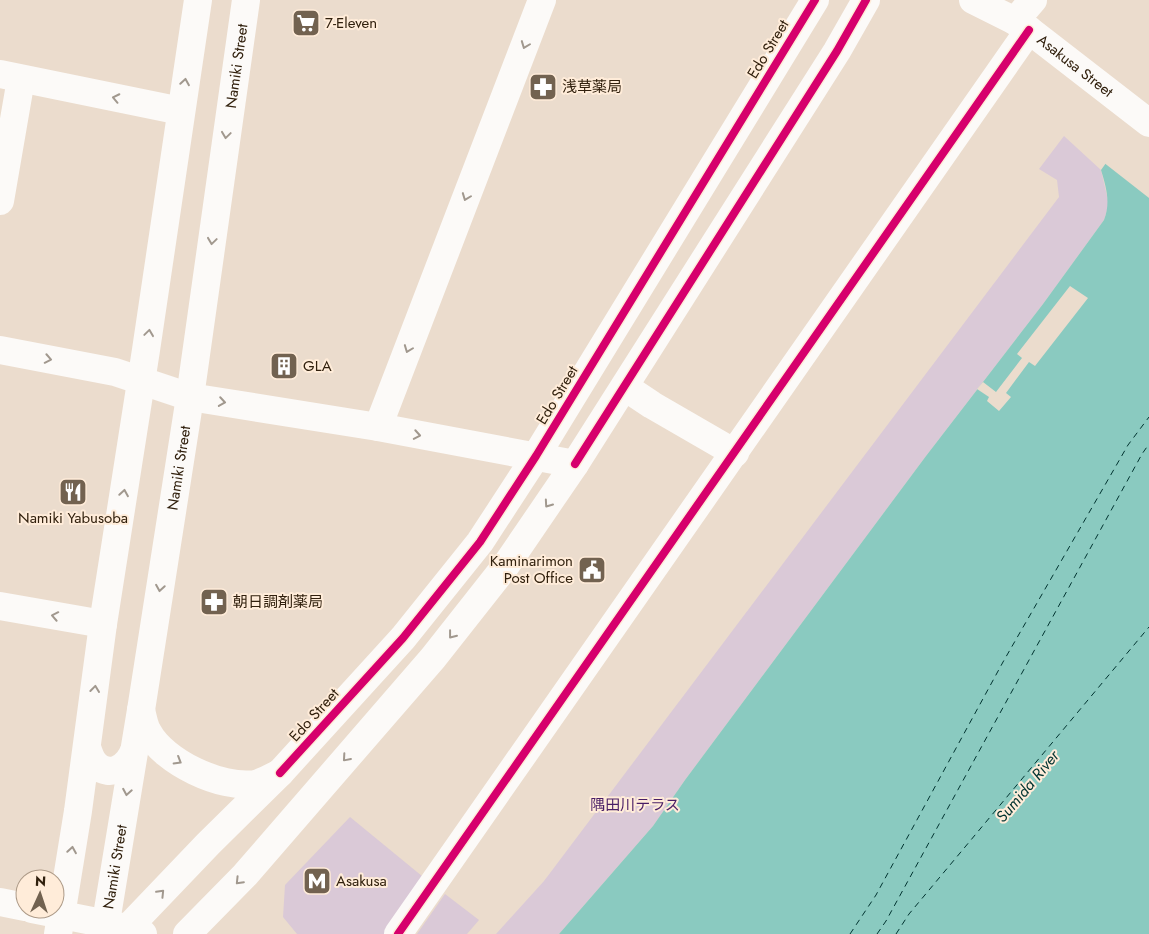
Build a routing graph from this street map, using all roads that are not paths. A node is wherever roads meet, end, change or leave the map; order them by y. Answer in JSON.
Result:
{"nodes":[{"id":1,"x":198,"y":0,"type":"edge"},
{"id":2,"x":246,"y":0,"type":"edge"},
{"id":3,"x":542,"y":0,"type":"edge"},
{"id":4,"x":814,"y":0,"type":"edge"},
{"id":5,"x":866,"y":0,"type":"edge"},
{"id":6,"x":973,"y":0,"type":"edge"},
{"id":7,"x":1034,"y":0,"type":"edge"},
{"id":8,"x":1022,"y":25,"type":"junction"},
{"id":9,"x":11,"y":77,"type":"edge"},
{"id":10,"x":181,"y":111,"type":"junction"},
{"id":11,"x":1149,"y":123,"type":"edge"},
{"id":12,"x":0,"y":201,"type":"edge"},
{"id":13,"x":0,"y":350,"type":"edge"},
{"id":14,"x":142,"y":380,"type":"junction"},
{"id":15,"x":625,"y":387,"type":"junction"},
{"id":16,"x":190,"y":397,"type":"junction"},
{"id":17,"x":378,"y":427,"type":"junction"},
{"id":18,"x":735,"y":453,"type":"junction"},
{"id":19,"x":536,"y":456,"type":"junction"},
{"id":20,"x":575,"y":464,"type":"junction"},
{"id":21,"x":0,"y":606,"type":"edge"},
{"id":22,"x":103,"y":624,"type":"junction"},
{"id":23,"x":142,"y":710,"type":"junction"},
{"id":24,"x":87,"y":747,"type":"junction"},
{"id":25,"x":134,"y":751,"type":"junction"},
{"id":26,"x":280,"y":773,"type":"junction"},
{"id":27,"x":0,"y":902,"type":"edge"},
{"id":28,"x":15,"y":906,"type":"edge"},
{"id":29,"x":60,"y":924,"type":"edge"},
{"id":30,"x":120,"y":931,"type":"edge"},
{"id":31,"x":187,"y":934,"type":"edge"},
{"id":32,"x":398,"y":934,"type":"edge"}],
"edges":[{"from":10,"to":1,"type":"main road","one_way":true},
{"from":2,"to":16,"type":"main road","name":"Namiki Street","one_way":true},
{"from":3,"to":17,"type":"main road","one_way":true},
{"from":4,"to":19,"type":"main road","name":"Edo Street"},
{"from":5,"to":15,"type":"main road"},
{"from":6,"to":8,"type":"main road","name":"Asakusa Street"},
{"from":7,"to":8,"type":"main road"},
{"from":8,"to":11,"type":"main road","name":"Asakusa Street"},
{"from":8,"to":18,"type":"main road"},
{"from":10,"to":9,"type":"main road","one_way":true},
{"from":9,"to":12,"type":"main road"},
{"from":14,"to":10,"type":"main road","one_way":true},
{"from":13,"to":14,"type":"main road","one_way":true},
{"from":14,"to":16,"type":"main road"},
{"from":22,"to":14,"type":"main road","one_way":true},
{"from":15,"to":18,"type":"main road"},
{"from":15,"to":20,"type":"main road"},
{"from":16,"to":17,"type":"main road","one_way":true},
{"from":16,"to":23,"type":"main road","name":"Namiki Street","one_way":true},
{"from":17,"to":19,"type":"main road","one_way":true},
{"from":18,"to":32,"type":"main road"},
{"from":19,"to":20,"type":"main road"},
{"from":19,"to":26,"type":"main road","name":"Edo Street"},
{"from":20,"to":31,"type":"main road","one_way":true},
{"from":22,"to":21,"type":"main road","one_way":true},
{"from":24,"to":22,"type":"main road","one_way":true},
{"from":23,"to":25,"type":"main road","name":"Namiki Street"},
{"from":23,"to":26,"type":"main road","one_way":true},
{"from":24,"to":25,"type":"main road"},
{"from":29,"to":24,"type":"main road","one_way":true},
{"from":25,"to":30,"type":"main road","name":"Namiki Street","one_way":true},
{"from":30,"to":26,"type":"main road","name":"Edo Street","one_way":true},
{"from":27,"to":28,"type":"main road"},
{"from":29,"to":30,"type":"main road"}]}
